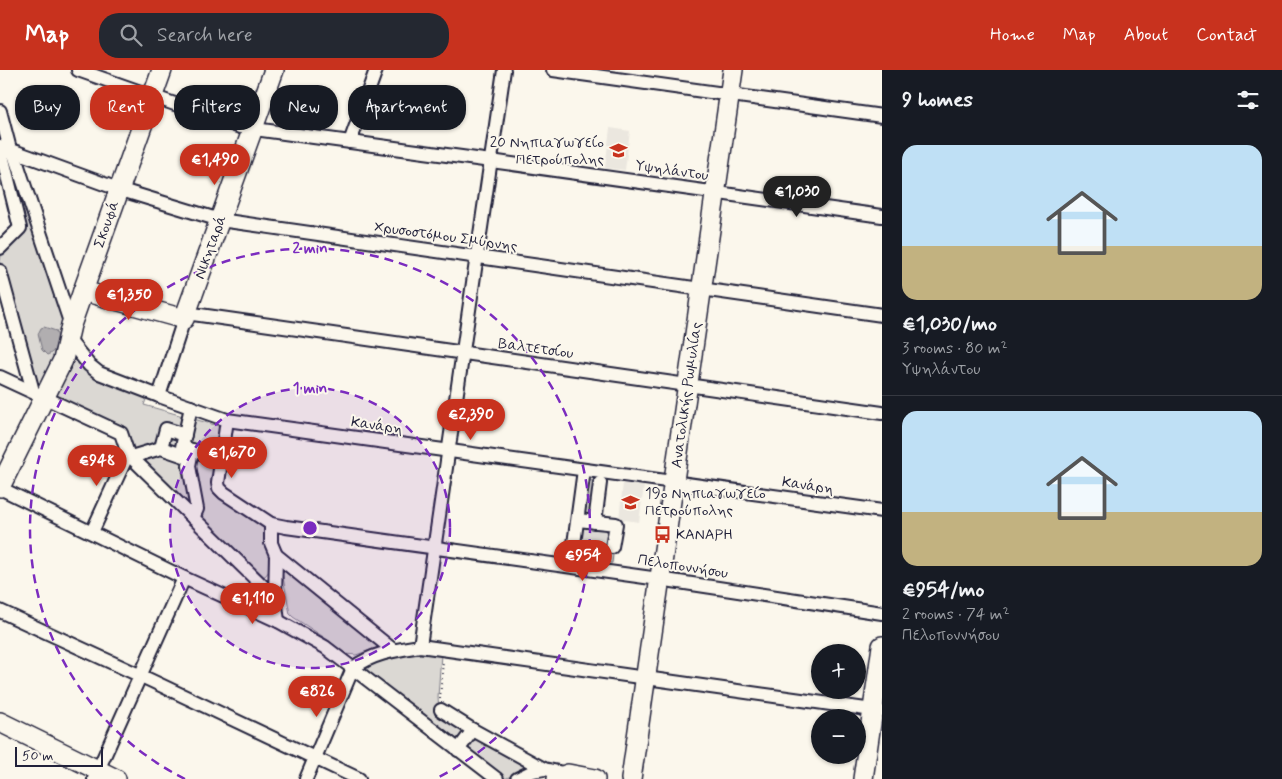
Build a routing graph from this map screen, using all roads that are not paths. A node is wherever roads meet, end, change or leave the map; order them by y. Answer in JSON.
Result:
{"nodes":[{"id":1,"x":78,"y":70,"type":"edge"},
{"id":2,"x":162,"y":70,"type":"edge"},
{"id":3,"x":274,"y":70,"type":"edge"},
{"id":4,"x":376,"y":70,"type":"edge"},
{"id":5,"x":504,"y":70,"type":"edge"},
{"id":6,"x":553,"y":70,"type":"edge"},
{"id":7,"x":733,"y":70,"type":"edge"},
{"id":8,"x":120,"y":85,"type":"edge"},
{"id":9,"x":157,"y":85,"type":"edge"},
{"id":10,"x":729,"y":95,"type":"junction"},
{"id":11,"x":260,"y":109,"type":"edge"},
{"id":12,"x":0,"y":111,"type":"edge"},
{"id":13,"x":882,"y":116,"type":"edge"},
{"id":14,"x":140,"y":130,"type":"edge"},
{"id":15,"x":253,"y":130,"type":"edge"},
{"id":16,"x":260,"y":130,"type":"edge"},
{"id":17,"x":350,"y":142,"type":"junction"},
{"id":18,"x":6,"y":148,"type":"edge"},
{"id":19,"x":491,"y":160,"type":"junction"},
{"id":20,"x":118,"y":189,"type":"junction"},
{"id":21,"x":715,"y":192,"type":"junction"},
{"id":22,"x":882,"y":216,"type":"edge"},
{"id":23,"x":220,"y":220,"type":"junction"},
{"id":24,"x":0,"y":248,"type":"edge"},
{"id":25,"x":477,"y":257,"type":"junction"},
{"id":26,"x":0,"y":271,"type":"edge"},
{"id":27,"x":701,"y":290,"type":"junction"},
{"id":28,"x":83,"y":291,"type":"junction"},
{"id":29,"x":882,"y":315,"type":"edge"},
{"id":30,"x":185,"y":316,"type":"junction"},
{"id":31,"x":70,"y":332,"type":"junction"},
{"id":32,"x":463,"y":354,"type":"junction"},
{"id":33,"x":0,"y":377,"type":"edge"},
{"id":34,"x":687,"y":386,"type":"junction"},
{"id":35,"x":38,"y":394,"type":"junction"},
{"id":36,"x":159,"y":396,"type":"junction"},
{"id":37,"x":191,"y":407,"type":"junction"},
{"id":38,"x":882,"y":413,"type":"edge"},
{"id":39,"x":227,"y":420,"type":"junction"},
{"id":40,"x":185,"y":435,"type":"junction"},
{"id":41,"x":161,"y":448,"type":"junction"},
{"id":42,"x":448,"y":452,"type":"junction"},
{"id":43,"x":191,"y":454,"type":"junction"},
{"id":44,"x":129,"y":455,"type":"junction"},
{"id":45,"x":221,"y":459,"type":"junction"},
{"id":46,"x":584,"y":470,"type":"junction"},
{"id":47,"x":600,"y":483,"type":"dead end"},
{"id":48,"x":673,"y":483,"type":"junction"},
{"id":49,"x":0,"y":487,"type":"edge"},
{"id":50,"x":882,"y":511,"type":"edge"},
{"id":51,"x":193,"y":518,"type":"junction"},
{"id":52,"x":578,"y":520,"type":"junction"},
{"id":53,"x":595,"y":522,"type":"junction"},
{"id":54,"x":271,"y":524,"type":"junction"},
{"id":55,"x":92,"y":532,"type":"junction"},
{"id":56,"x":435,"y":547,"type":"junction"},
{"id":57,"x":612,"y":547,"type":"dead end"},
{"id":58,"x":276,"y":555,"type":"junction"},
{"id":59,"x":572,"y":566,"type":"junction"},
{"id":60,"x":184,"y":578,"type":"junction"},
{"id":61,"x":659,"y":579,"type":"junction"},
{"id":62,"x":276,"y":598,"type":"junction"},
{"id":63,"x":0,"y":611,"type":"edge"},
{"id":64,"x":882,"y":614,"type":"edge"},
{"id":65,"x":278,"y":621,"type":"junction"},
{"id":66,"x":420,"y":646,"type":"junction"},
{"id":67,"x":882,"y":646,"type":"edge"},
{"id":68,"x":393,"y":650,"type":"junction"},
{"id":69,"x":354,"y":668,"type":"junction"},
{"id":70,"x":140,"y":676,"type":"junction"},
{"id":71,"x":645,"y":678,"type":"junction"},
{"id":72,"x":441,"y":710,"type":"road end"},
{"id":73,"x":877,"y":711,"type":"edge"},
{"id":74,"x":0,"y":722,"type":"edge"},
{"id":75,"x":473,"y":730,"type":"junction"},
{"id":76,"x":458,"y":750,"type":"junction"},
{"id":77,"x":315,"y":758,"type":"junction"},
{"id":78,"x":96,"y":774,"type":"edge"},
{"id":79,"x":556,"y":774,"type":"edge"},
{"id":80,"x":116,"y":779,"type":"edge"},
{"id":81,"x":306,"y":779,"type":"edge"},
{"id":82,"x":359,"y":779,"type":"edge"},
{"id":83,"x":496,"y":779,"type":"edge"},
{"id":84,"x":517,"y":779,"type":"edge"},
{"id":85,"x":595,"y":779,"type":"edge"},
{"id":86,"x":631,"y":779,"type":"edge"},
{"id":87,"x":863,"y":779,"type":"edge"}],
"edges":[{"from":1,"to":8,"type":"street","name":"Υψηλάντου"},
{"from":2,"to":9,"type":"street","name":"Σκουφά"},
{"from":3,"to":11,"type":"street","name":"Νικηταρά"},
{"from":4,"to":17,"type":"street"},
{"from":5,"to":19,"type":"street"},
{"from":6,"to":10,"type":"street"},
{"from":7,"to":10,"type":"street","name":"Ανατολικής Ρωμυλίας"},
{"from":10,"to":13,"type":"street"},
{"from":10,"to":21,"type":"street","name":"Ανατολικής Ρωμυλίας"},
{"from":12,"to":18,"type":"street"},
{"from":14,"to":20,"type":"street","name":"Σκουφά"},
{"from":15,"to":23,"type":"street","name":"Νικηταρά"},
{"from":16,"to":17,"type":"street","name":"Υψηλάντου"},
{"from":17,"to":19,"type":"street","name":"Υψηλάντου"},
{"from":18,"to":20,"type":"street","name":"Χρυσοστόμου Σμύρνης"},
{"from":18,"to":24,"type":"street"},
{"from":18,"to":31,"type":"street"},
{"from":19,"to":21,"type":"street","name":"Υψηλάντου"},
{"from":19,"to":25,"type":"street"},
{"from":20,"to":23,"type":"street","name":"Χρυσοστόμου Σμύρνης"},
{"from":20,"to":28,"type":"street","name":"Σκουφά"},
{"from":21,"to":22,"type":"street","name":"Υψηλάντου"},
{"from":21,"to":27,"type":"street","name":"Ανατολικής Ρωμυλίας"},
{"from":23,"to":25,"type":"street","name":"Χρυσοστόμου Σμύρνης"},
{"from":23,"to":30,"type":"street","name":"Νικηταρά"},
{"from":25,"to":27,"type":"street","name":"Χρυσοστόμου Σμύρνης"},
{"from":25,"to":32,"type":"street"},
{"from":26,"to":35,"type":"street"},
{"from":27,"to":29,"type":"street","name":"Χρυσοστόμου Σμύρνης"},
{"from":27,"to":34,"type":"street","name":"Ανατολικής Ρωμυλίας"},
{"from":28,"to":30,"type":"street"},
{"from":28,"to":31,"type":"street","name":"Σκουφά"},
{"from":30,"to":32,"type":"street","name":"Βαλτετσίου"},
{"from":30,"to":36,"type":"street","name":"Νικηταρά"},
{"from":31,"to":35,"type":"street","name":"Σκουφά"},
{"from":31,"to":36,"type":"street","name":"Κανάρη"},
{"from":32,"to":34,"type":"street","name":"Βαλτετσίου"},
{"from":32,"to":42,"type":"street"},
{"from":33,"to":35,"type":"street"},
{"from":34,"to":38,"type":"street","name":"Βαλτετσίου"},
{"from":34,"to":48,"type":"street","name":"Ανατολικής Ρωμυλίας"},
{"from":35,"to":44,"type":"street"},
{"from":35,"to":49,"type":"street","name":"Σκουφά"},
{"from":36,"to":37,"type":"street","name":"Κανάρη"},
{"from":37,"to":39,"type":"street","name":"Κανάρη"},
{"from":37,"to":40,"type":"street"},
{"from":39,"to":42,"type":"street","name":"Κανάρη"},
{"from":39,"to":45,"type":"street"},
{"from":40,"to":41,"type":"street"},
{"from":40,"to":43,"type":"street"},
{"from":41,"to":43,"type":"street"},
{"from":41,"to":44,"type":"street"},
{"from":42,"to":46,"type":"street","name":"Κανάρη"},
{"from":42,"to":56,"type":"street"},
{"from":43,"to":45,"type":"street"},
{"from":43,"to":51,"type":"street"},
{"from":44,"to":51,"type":"street"},
{"from":44,"to":55,"type":"street"},
{"from":45,"to":54,"type":"street"},
{"from":46,"to":48,"type":"street","name":"Κανάρη"},
{"from":46,"to":52,"type":"street"},
{"from":47,"to":53,"type":"street"},
{"from":48,"to":50,"type":"street","name":"Κανάρη"},
{"from":48,"to":61,"type":"street","name":"Ανατολικής Ρωμυλίας"},
{"from":49,"to":55,"type":"street"},
{"from":51,"to":62,"type":"street"},
{"from":52,"to":53,"type":"street"},
{"from":52,"to":59,"type":"street"},
{"from":53,"to":57,"type":"street"},
{"from":54,"to":56,"type":"street","name":"Πελοποννήσου"},
{"from":54,"to":58,"type":"street"},
{"from":55,"to":60,"type":"street"},
{"from":56,"to":59,"type":"street","name":"Πελοποννήσου"},
{"from":56,"to":66,"type":"street"},
{"from":58,"to":62,"type":"street"},
{"from":58,"to":68,"type":"street"},
{"from":59,"to":61,"type":"street","name":"Πελοποννήσου"},
{"from":60,"to":65,"type":"street"},
{"from":60,"to":70,"type":"street"},
{"from":61,"to":64,"type":"street","name":"Πελοποννήσου"},
{"from":61,"to":71,"type":"street","name":"Ανατολικής Ρωμυλίας"},
{"from":62,"to":65,"type":"street"},
{"from":63,"to":70,"type":"street"},
{"from":65,"to":69,"type":"street"},
{"from":66,"to":68,"type":"street"},
{"from":66,"to":71,"type":"street"},
{"from":67,"to":73,"type":"street"},
{"from":68,"to":69,"type":"street"},
{"from":69,"to":76,"type":"street"},
{"from":69,"to":77,"type":"street"},
{"from":70,"to":77,"type":"street"},
{"from":70,"to":78,"type":"street"},
{"from":71,"to":73,"type":"street"},
{"from":71,"to":86,"type":"street","name":"Ανατολικής Ρωμυλίας"},
{"from":72,"to":75,"type":"street"},
{"from":73,"to":87,"type":"street"},
{"from":74,"to":78,"type":"street"},
{"from":75,"to":76,"type":"street"},
{"from":75,"to":79,"type":"street"},
{"from":76,"to":83,"type":"street"},
{"from":77,"to":81,"type":"street"},
{"from":77,"to":82,"type":"street"},
{"from":78,"to":80,"type":"street"},
{"from":79,"to":84,"type":"street"},
{"from":79,"to":85,"type":"street"}]}
